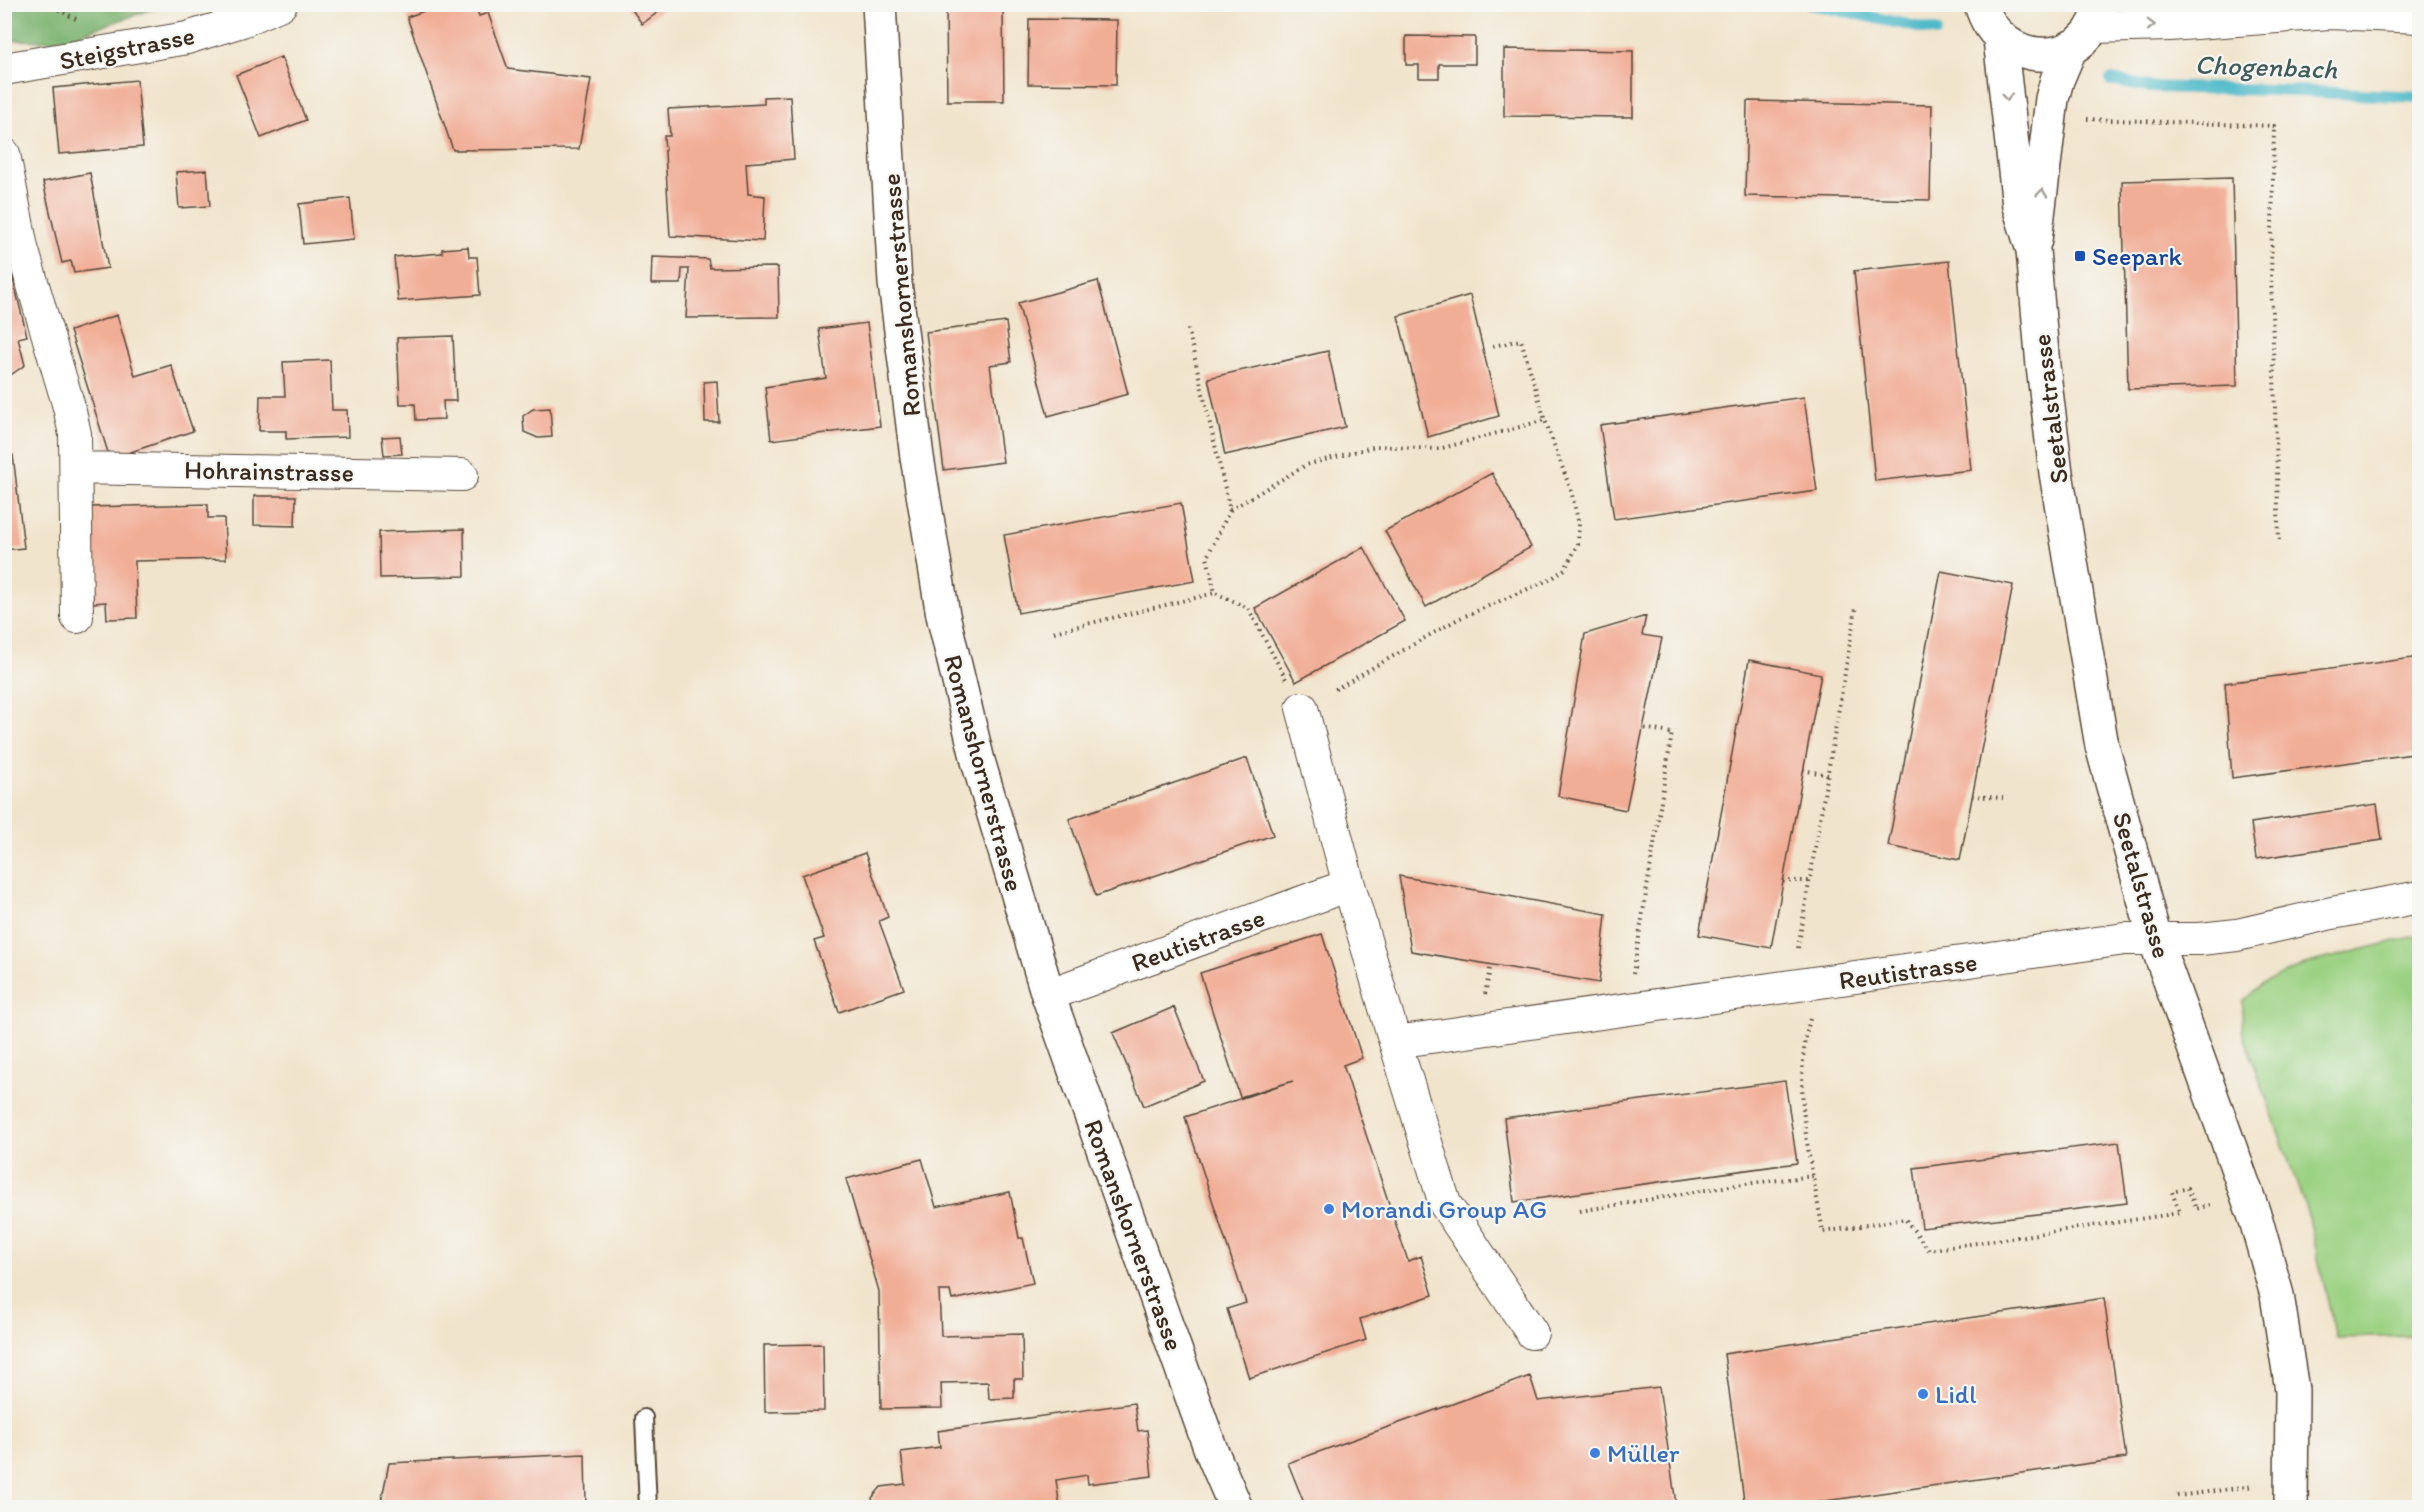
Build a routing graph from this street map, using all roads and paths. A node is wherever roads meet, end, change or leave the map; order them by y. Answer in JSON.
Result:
{"nodes":[{"id":1,"x":281,"y":4,"type":"edge"},
{"id":2,"x":879,"y":4,"type":"edge"},
{"id":3,"x":1981,"y":4,"type":"edge"},
{"id":4,"x":2273,"y":4,"type":"edge"},
{"id":5,"x":2330,"y":13,"type":"junction"},
{"id":6,"x":2420,"y":17,"type":"edge"},
{"id":7,"x":2088,"y":26,"type":"edge"},
{"id":8,"x":2000,"y":39,"type":"junction"},
{"id":9,"x":4,"y":69,"type":"edge"},
{"id":10,"x":2080,"y":119,"type":"dead end"},
{"id":11,"x":4,"y":154,"type":"edge"},
{"id":12,"x":2033,"y":250,"type":"junction"},
{"id":13,"x":1188,"y":329,"type":"dead end"},
{"id":14,"x":1493,"y":346,"type":"dead end"},
{"id":15,"x":1545,"y":420,"type":"junction"},
{"id":16,"x":76,"y":468,"type":"junction"},
{"id":17,"x":462,"y":475,"type":"dead end"},
{"id":18,"x":1230,"y":510,"type":"junction"},
{"id":19,"x":2279,"y":540,"type":"dead end"},
{"id":20,"x":1215,"y":593,"type":"junction"},
{"id":21,"x":1856,"y":608,"type":"dead end"},
{"id":22,"x":77,"y":616,"type":"dead end"},
{"id":23,"x":1054,"y":632,"type":"dead end"},
{"id":24,"x":1302,"y":708,"type":"junction"},
{"id":25,"x":1643,"y":728,"type":"dead end"},
{"id":26,"x":1803,"y":770,"type":"dead end"},
{"id":27,"x":1828,"y":774,"type":"junction"},
{"id":28,"x":1972,"y":796,"type":"dead end"},
{"id":29,"x":2004,"y":798,"type":"dead end"},
{"id":30,"x":1783,"y":881,"type":"dead end"},
{"id":31,"x":1809,"y":881,"type":"junction"},
{"id":32,"x":1348,"y":885,"type":"junction"},
{"id":33,"x":2420,"y":897,"type":"edge"},
{"id":34,"x":2155,"y":939,"type":"junction"},
{"id":35,"x":1806,"y":985,"type":"junction"},
{"id":36,"x":1048,"y":995,"type":"junction"},
{"id":37,"x":1627,"y":1010,"type":"junction"},
{"id":38,"x":1395,"y":1042,"type":"junction"},
{"id":39,"x":1814,"y":1176,"type":"junction"},
{"id":40,"x":2210,"y":1204,"type":"dead end"},
{"id":41,"x":1580,"y":1211,"type":"dead end"},
{"id":42,"x":1532,"y":1333,"type":"dead end"},
{"id":43,"x":644,"y":1418,"type":"dead end"},
{"id":44,"x":2256,"y":1485,"type":"dead end"},
{"id":45,"x":2177,"y":1496,"type":"dead end"},
{"id":46,"x":648,"y":1508,"type":"edge"},
{"id":47,"x":1236,"y":1508,"type":"edge"},
{"id":48,"x":2291,"y":1508,"type":"edge"}],
"edges":[{"from":1,"to":9,"type":"street","name":"Steigstrasse"},
{"from":2,"to":36,"type":"main road","name":"Romanshornerstrasse"},
{"from":3,"to":8,"type":"main road"},
{"from":4,"to":5,"type":"street"},
{"from":5,"to":6,"type":"street"},
{"from":7,"to":5,"type":"street","one_way":true},
{"from":7,"to":8,"type":"main road"},
{"from":12,"to":7,"type":"main road","name":"Seetalstrasse","one_way":true},
{"from":8,"to":12,"type":"main road","name":"Seetalstrasse","one_way":true},
{"from":10,"to":19,"type":"path"},
{"from":11,"to":16,"type":"street"},
{"from":12,"to":34,"type":"main road","name":"Seetalstrasse"},
{"from":13,"to":18,"type":"path"},
{"from":14,"to":15,"type":"path"},
{"from":15,"to":18,"type":"path"},
{"from":15,"to":24,"type":"path"},
{"from":16,"to":17,"type":"street","name":"Hohrainstrasse"},
{"from":16,"to":22,"type":"street"},
{"from":18,"to":20,"type":"path"},
{"from":20,"to":23,"type":"path"},
{"from":20,"to":24,"type":"path"},
{"from":21,"to":27,"type":"path"},
{"from":24,"to":32,"type":"street"},
{"from":25,"to":37,"type":"path"},
{"from":26,"to":27,"type":"path"},
{"from":27,"to":31,"type":"path"},
{"from":28,"to":29,"type":"path"},
{"from":30,"to":31,"type":"path"},
{"from":31,"to":35,"type":"path"},
{"from":32,"to":36,"type":"street","name":"Reutistrasse"},
{"from":32,"to":38,"type":"street"},
{"from":33,"to":34,"type":"street","name":"Reutistrasse"},
{"from":34,"to":35,"type":"street","name":"Reutistrasse"},
{"from":34,"to":48,"type":"main road","name":"Seetalstrasse"},
{"from":35,"to":37,"type":"street","name":"Reutistrasse"},
{"from":35,"to":39,"type":"path"},
{"from":36,"to":47,"type":"main road","name":"Romanshornerstrasse"},
{"from":37,"to":38,"type":"street","name":"Reutistrasse"},
{"from":38,"to":42,"type":"street"},
{"from":39,"to":40,"type":"path"},
{"from":39,"to":41,"type":"path"},
{"from":43,"to":46,"type":"lane"},
{"from":44,"to":45,"type":"path"}]}
